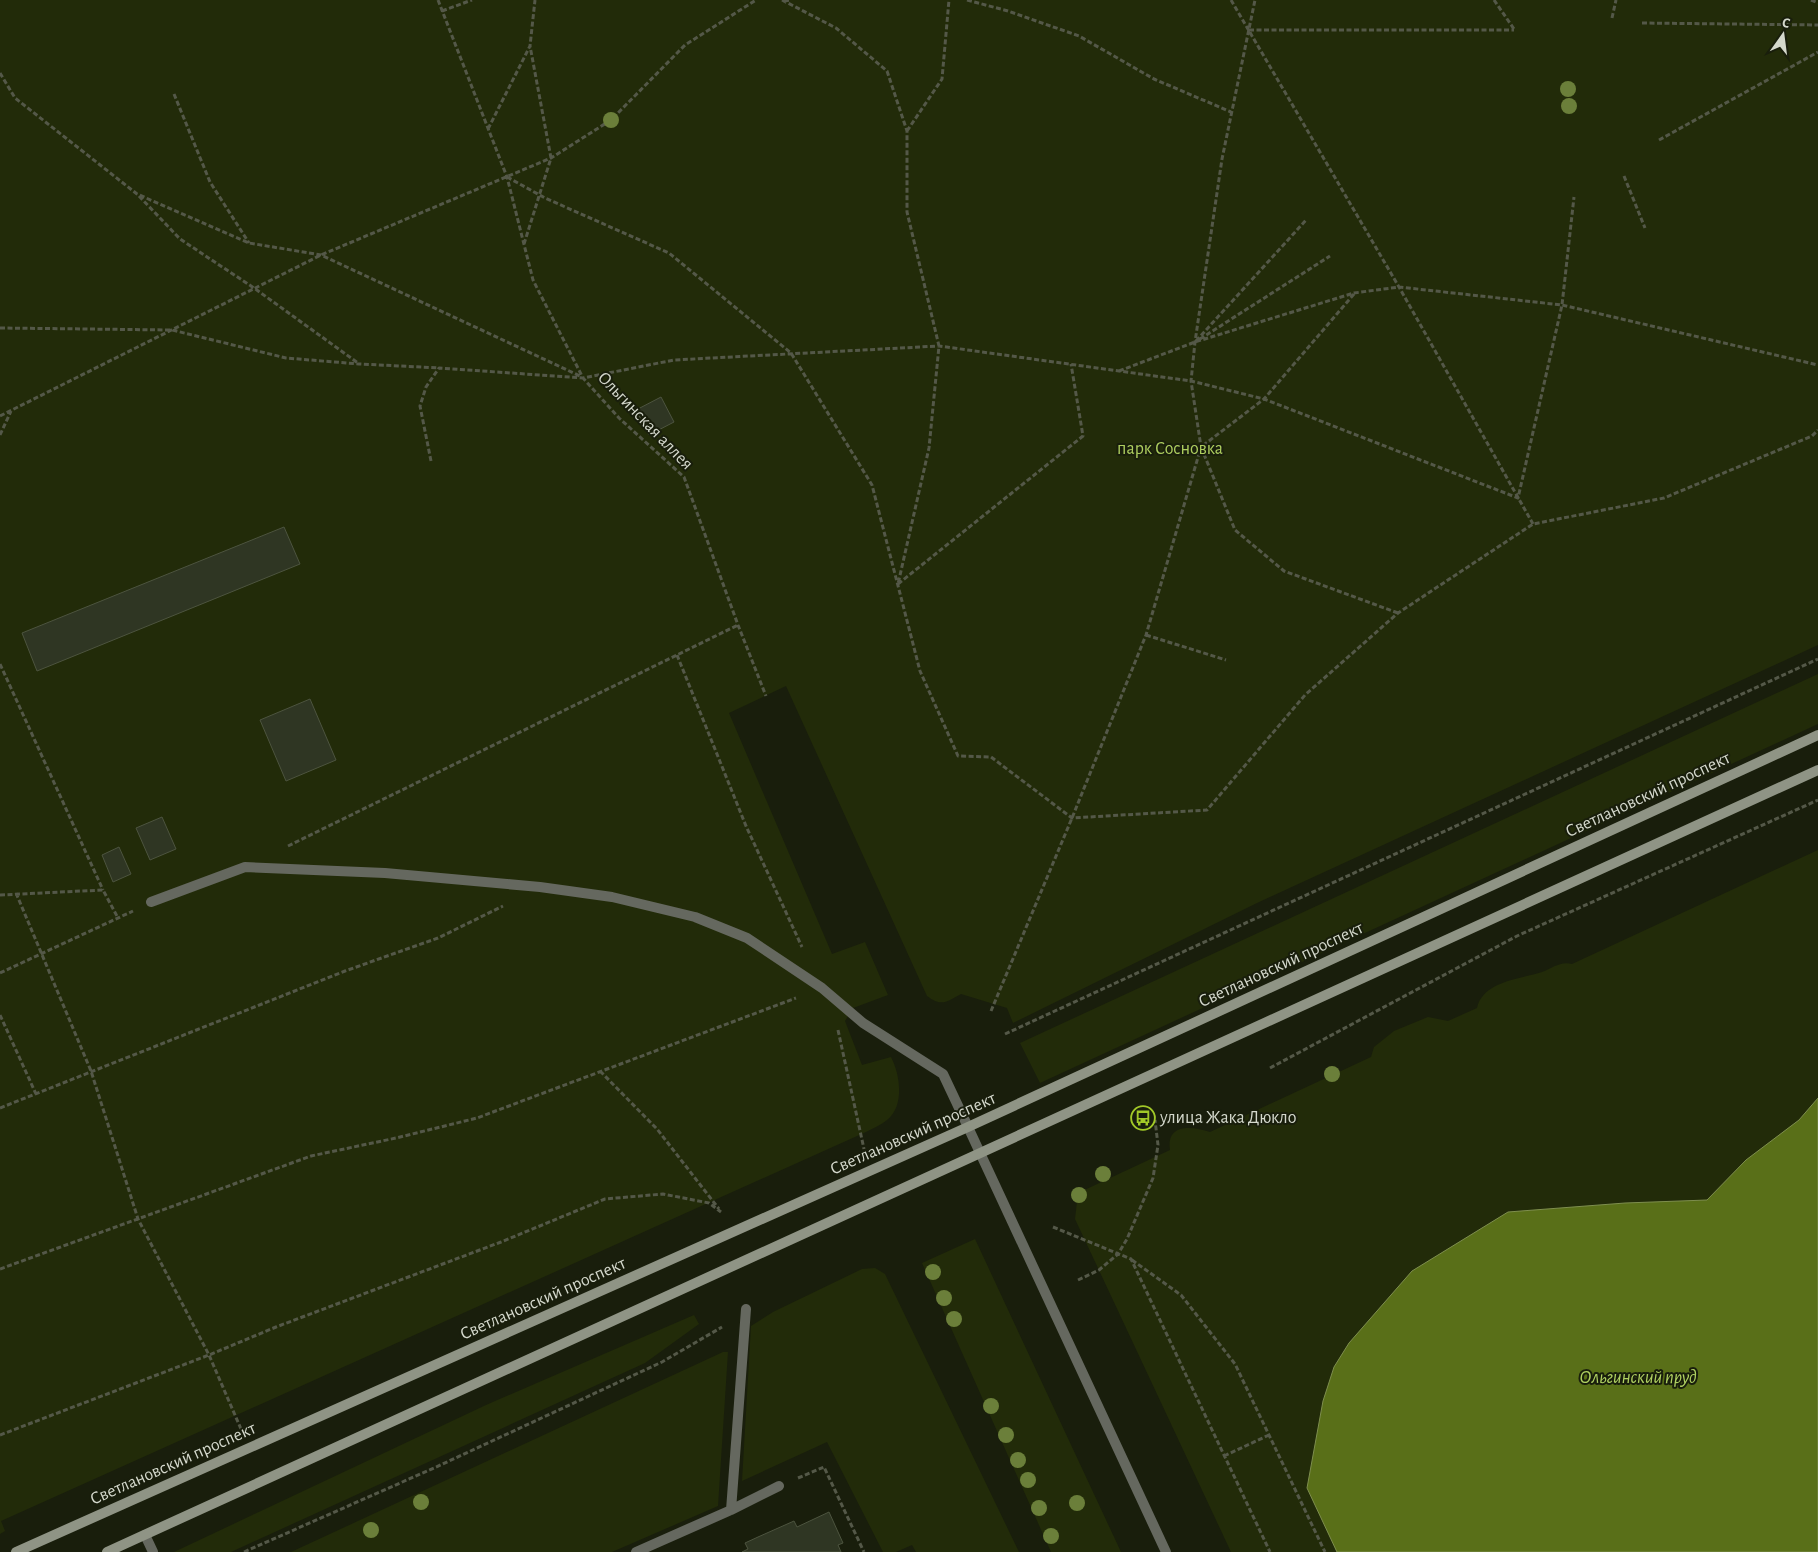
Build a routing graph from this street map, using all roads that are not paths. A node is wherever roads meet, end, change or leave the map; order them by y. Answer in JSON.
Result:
{"nodes":[{"id":1,"x":1818,"y":735,"type":"edge"},
{"id":2,"x":1818,"y":770,"type":"edge"},
{"id":3,"x":151,"y":902,"type":"road end"},
{"id":4,"x":968,"y":1127,"type":"junction"},
{"id":5,"x":981,"y":1154,"type":"junction"},
{"id":6,"x":746,"y":1310,"type":"dead end"},
{"id":7,"x":779,"y":1486,"type":"road end"},
{"id":8,"x":731,"y":1510,"type":"junction"},
{"id":9,"x":145,"y":1535,"type":"junction"},
{"id":10,"x":16,"y":1552,"type":"edge"},
{"id":11,"x":108,"y":1552,"type":"edge"},
{"id":12,"x":153,"y":1552,"type":"edge"},
{"id":13,"x":636,"y":1552,"type":"edge"},
{"id":14,"x":1166,"y":1552,"type":"edge"}],
"edges":[{"from":1,"to":4,"type":"main road","name":"Светлановский проспект"},
{"from":2,"to":5,"type":"main road"},
{"from":3,"to":4,"type":"street"},
{"from":4,"to":5,"type":"street"},
{"from":4,"to":10,"type":"main road","name":"Светлановский проспект"},
{"from":5,"to":9,"type":"main road"},
{"from":5,"to":14,"type":"street"},
{"from":6,"to":8,"type":"street"},
{"from":7,"to":8,"type":"street"},
{"from":8,"to":13,"type":"street"},
{"from":9,"to":11,"type":"main road"},
{"from":9,"to":12,"type":"street"}]}
